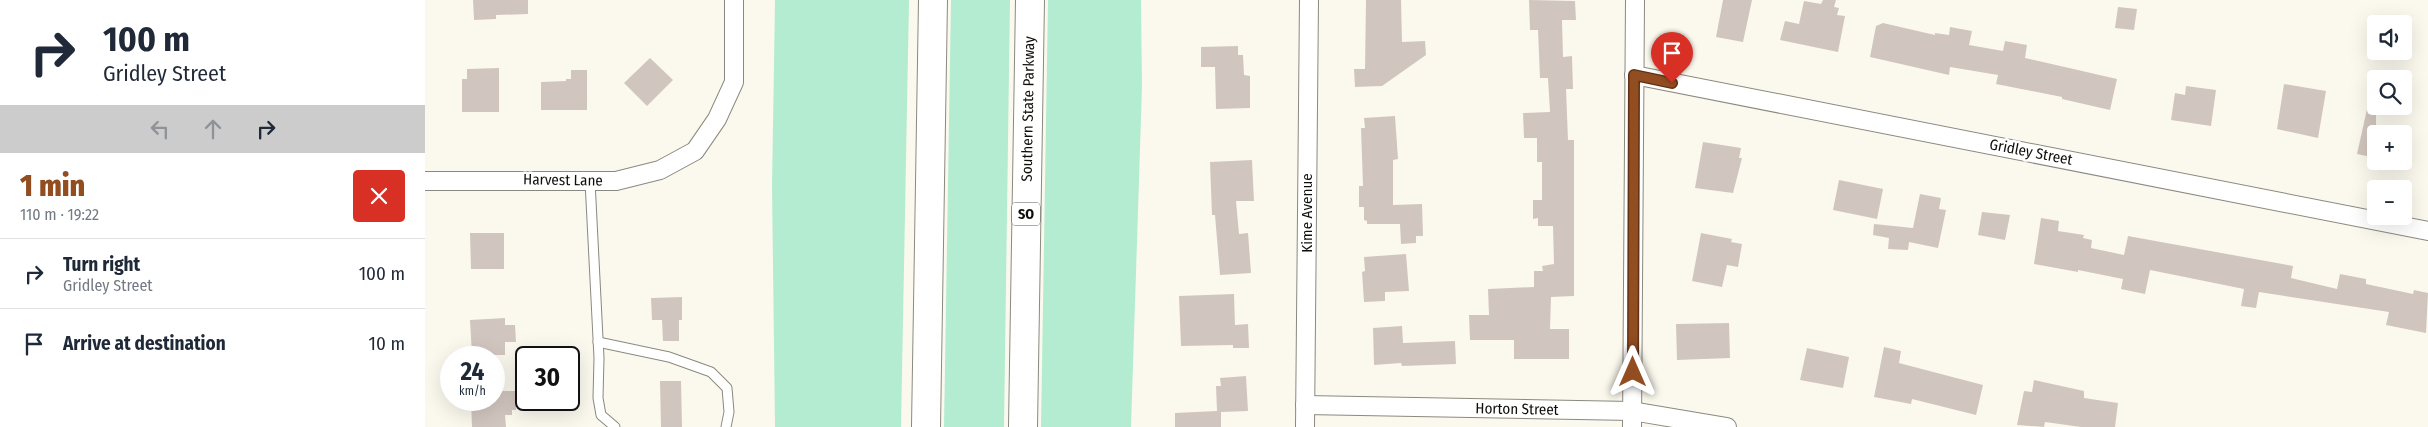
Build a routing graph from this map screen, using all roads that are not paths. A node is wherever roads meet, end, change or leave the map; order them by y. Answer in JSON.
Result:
{"nodes":[{"id":1,"x":734,"y":0,"type":"edge"},
{"id":2,"x":933,"y":0,"type":"edge"},
{"id":3,"x":1030,"y":0,"type":"edge"},
{"id":4,"x":1309,"y":0,"type":"edge"},
{"id":5,"x":1635,"y":0,"type":"edge"},
{"id":6,"x":1634,"y":75,"type":"junction"},
{"id":7,"x":425,"y":180,"type":"edge"},
{"id":8,"x":590,"y":181,"type":"junction"},
{"id":9,"x":2428,"y":231,"type":"edge"},
{"id":10,"x":599,"y":342,"type":"junction"},
{"id":11,"x":1305,"y":405,"type":"junction"},
{"id":12,"x":1632,"y":419,"type":"edge"},
{"id":13,"x":615,"y":427,"type":"edge"},
{"id":14,"x":726,"y":427,"type":"edge"},
{"id":15,"x":926,"y":427,"type":"edge"},
{"id":16,"x":1023,"y":427,"type":"edge"},
{"id":17,"x":1305,"y":427,"type":"edge"},
{"id":18,"x":1727,"y":427,"type":"edge"}],
"edges":[{"from":1,"to":8,"type":"street","name":"Harvest Lane"},
{"from":2,"to":15,"type":"highway"},
{"from":3,"to":16,"type":"highway","name":"Southern State Parkway","number":"SO"},
{"from":4,"to":11,"type":"street","name":"Kime Avenue"},
{"from":5,"to":6,"type":"street"},
{"from":6,"to":9,"type":"street","name":"Gridley Street"},
{"from":6,"to":12,"type":"street"},
{"from":7,"to":8,"type":"street","name":"Harvest Lane"},
{"from":8,"to":10,"type":"lane"},
{"from":10,"to":13,"type":"lane"},
{"from":10,"to":14,"type":"lane"},
{"from":11,"to":12,"type":"street","name":"Horton Street"},
{"from":11,"to":17,"type":"street","name":"Kime Avenue"},
{"from":12,"to":18,"type":"street","name":"Horton Street"}]}
